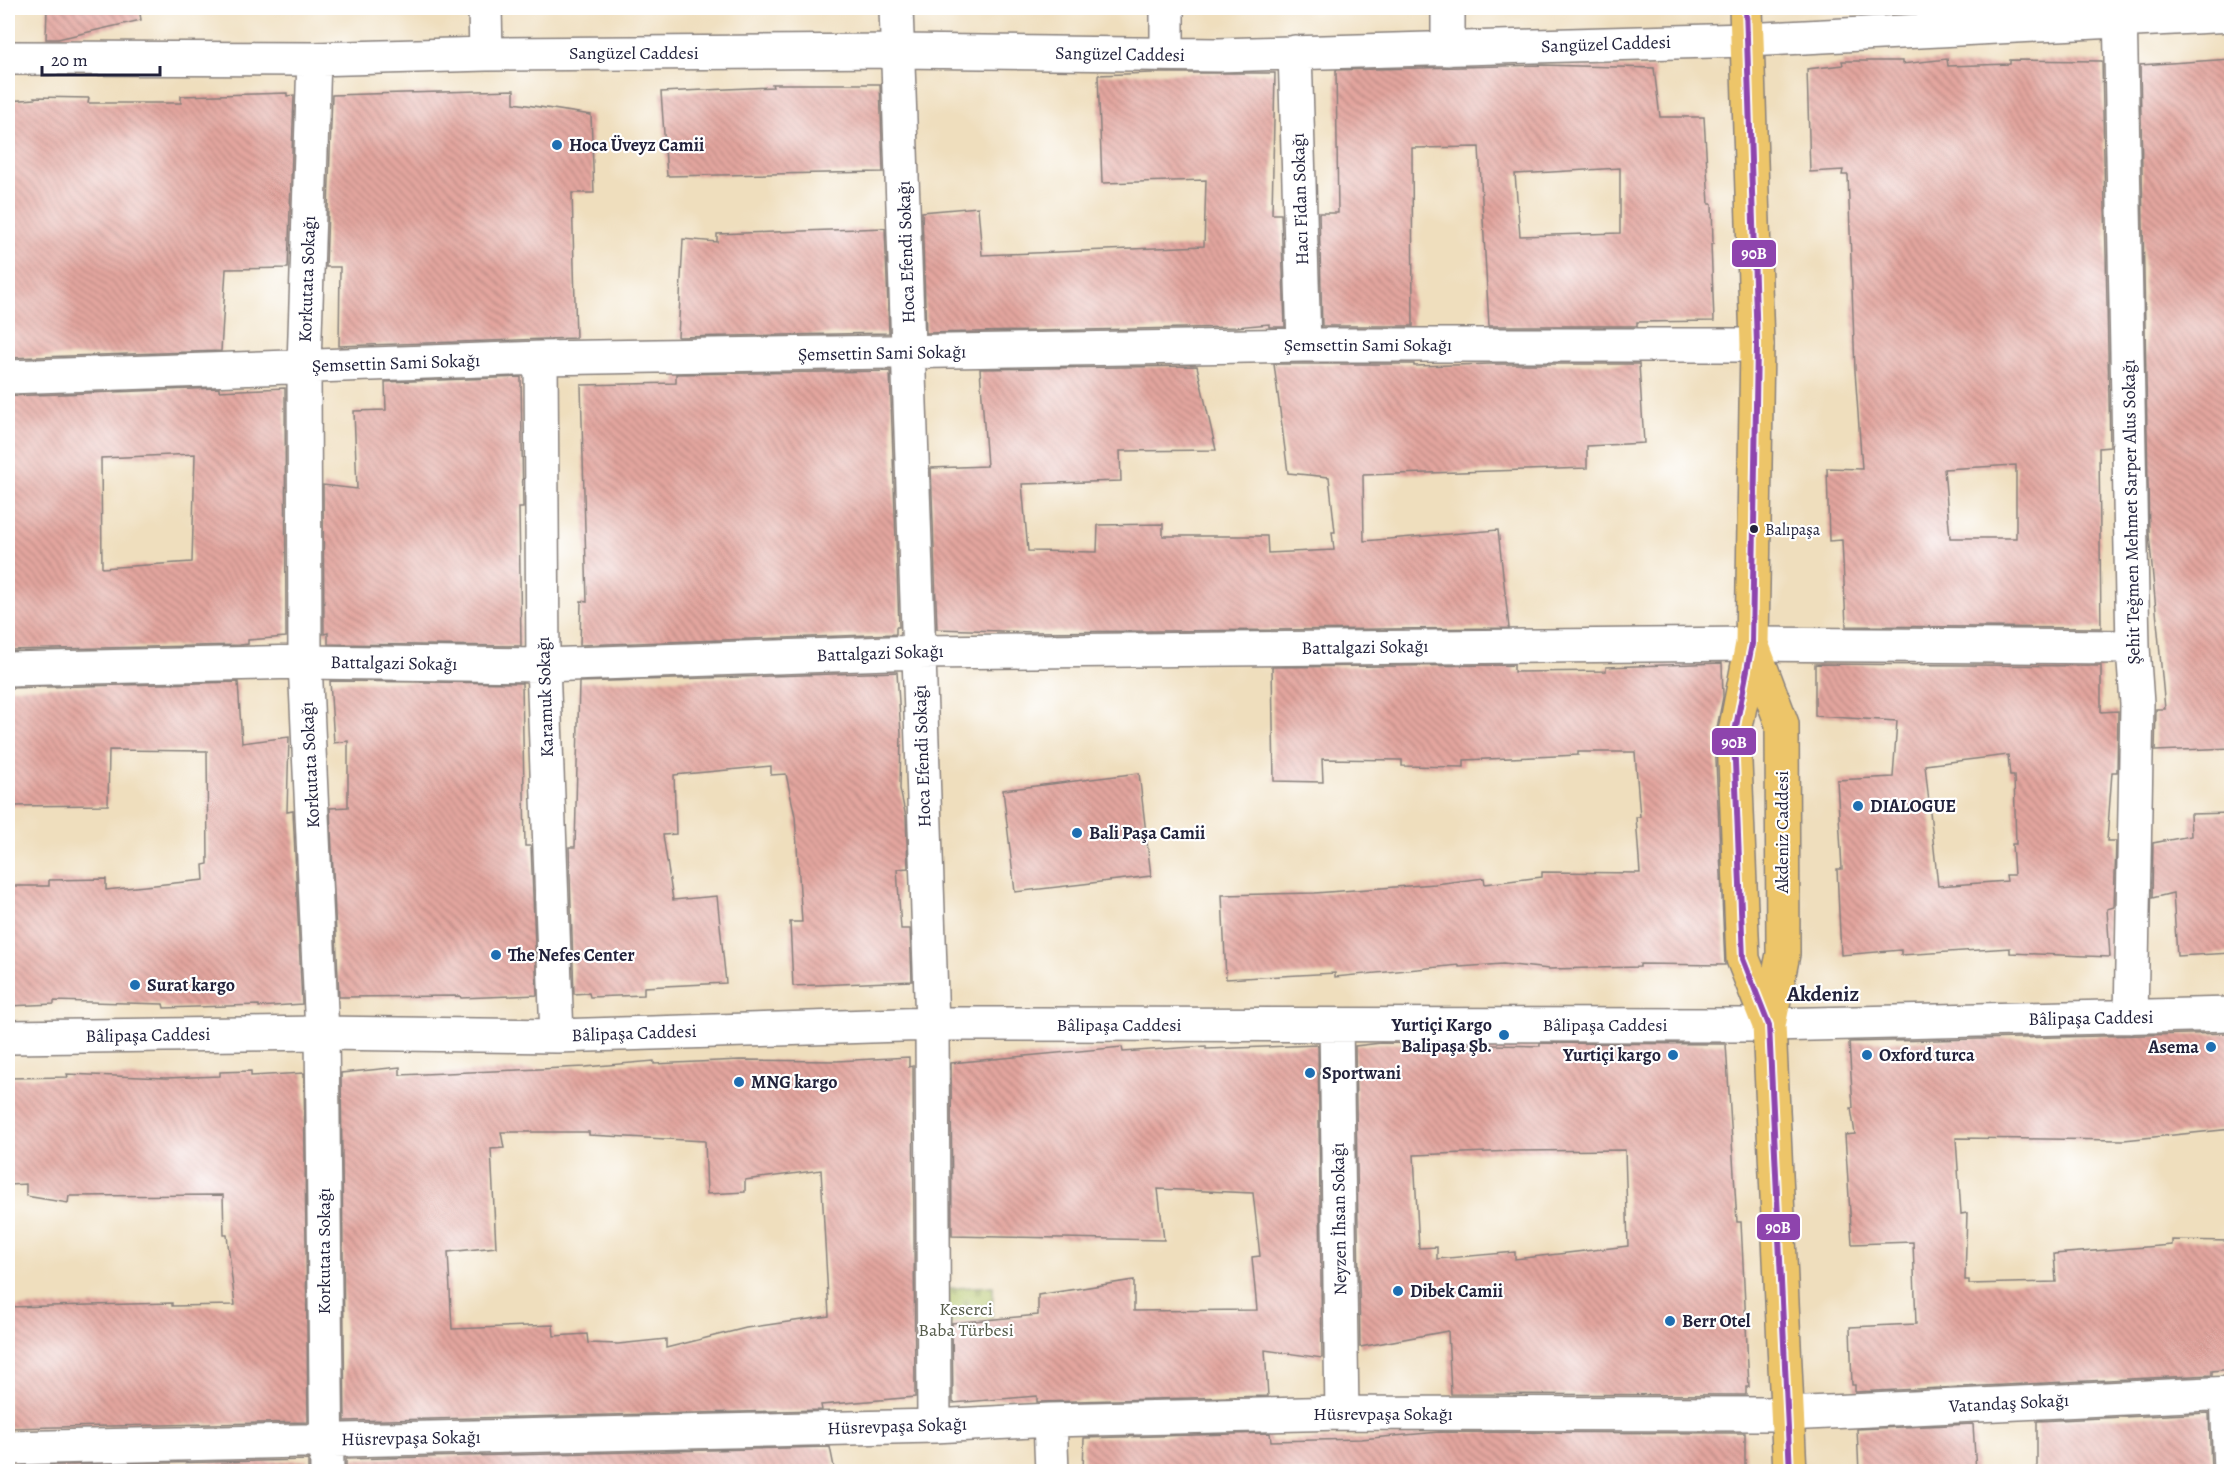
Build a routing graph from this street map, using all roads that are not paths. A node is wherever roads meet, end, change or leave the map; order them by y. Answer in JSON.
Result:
{"nodes":[{"id":1,"x":485,"y":8,"type":"edge"},
{"id":2,"x":897,"y":8,"type":"edge"},
{"id":3,"x":1167,"y":8,"type":"edge"},
{"id":4,"x":1448,"y":8,"type":"edge"},
{"id":5,"x":1746,"y":8,"type":"edge"},
{"id":6,"x":2120,"y":14,"type":"edge"},
{"id":7,"x":2232,"y":15,"type":"edge"},
{"id":8,"x":1746,"y":40,"type":"junction"},
{"id":9,"x":1448,"y":49,"type":"junction"},
{"id":10,"x":898,"y":51,"type":"junction"},
{"id":11,"x":1295,"y":52,"type":"junction"},
{"id":12,"x":486,"y":54,"type":"junction"},
{"id":13,"x":1167,"y":54,"type":"junction"},
{"id":14,"x":8,"y":58,"type":"edge"},
{"id":15,"x":314,"y":59,"type":"junction"},
{"id":16,"x":1304,"y":345,"type":"junction"},
{"id":17,"x":1757,"y":345,"type":"junction"},
{"id":18,"x":910,"y":352,"type":"junction"},
{"id":19,"x":541,"y":358,"type":"junction"},
{"id":20,"x":304,"y":365,"type":"junction"},
{"id":21,"x":8,"y":377,"type":"edge"},
{"id":22,"x":1752,"y":644,"type":"junction"},
{"id":23,"x":2133,"y":647,"type":"junction"},
{"id":24,"x":918,"y":652,"type":"junction"},
{"id":25,"x":305,"y":662,"type":"junction"},
{"id":26,"x":543,"y":665,"type":"junction"},
{"id":27,"x":8,"y":669,"type":"edge"},
{"id":28,"x":2232,"y":1014,"type":"edge"},
{"id":29,"x":2131,"y":1017,"type":"junction"},
{"id":30,"x":932,"y":1024,"type":"junction"},
{"id":31,"x":1336,"y":1025,"type":"junction"},
{"id":32,"x":1769,"y":1025,"type":"junction"},
{"id":33,"x":322,"y":1033,"type":"junction"},
{"id":34,"x":557,"y":1036,"type":"junction"},
{"id":35,"x":8,"y":1037,"type":"edge"},
{"id":36,"x":2229,"y":1393,"type":"edge"},
{"id":37,"x":1342,"y":1413,"type":"junction"},
{"id":38,"x":1786,"y":1414,"type":"junction"},
{"id":39,"x":1050,"y":1420,"type":"junction"},
{"id":40,"x":934,"y":1425,"type":"junction"},
{"id":41,"x":8,"y":1448,"type":"edge"},
{"id":42,"x":326,"y":1456,"type":"edge"},
{"id":43,"x":1052,"y":1472,"type":"edge"},
{"id":44,"x":1790,"y":1472,"type":"edge"},
{"id":45,"x":2230,"y":1472,"type":"edge"}],
"edges":[{"from":1,"to":12,"type":"street"},
{"from":2,"to":10,"type":"street","name":"Hoca Efendi Sokağı"},
{"from":3,"to":13,"type":"street"},
{"from":4,"to":9,"type":"street"},
{"from":5,"to":8,"type":"main road","name":"Akdeniz Caddesi"},
{"from":6,"to":7,"type":"street","name":"Sangüzel Caddesi"},
{"from":6,"to":8,"type":"street","name":"Sangüzel Caddesi"},
{"from":6,"to":23,"type":"street","name":"Şehit Teğmen Mehmet Sarper Alus Sokağı"},
{"from":8,"to":9,"type":"street","name":"Sangüzel Caddesi"},
{"from":8,"to":17,"type":"main road","name":"Akdeniz Caddesi"},
{"from":9,"to":11,"type":"street","name":"Sangüzel Caddesi"},
{"from":10,"to":12,"type":"street","name":"Sangüzel Caddesi"},
{"from":10,"to":13,"type":"street","name":"Sangüzel Caddesi"},
{"from":10,"to":18,"type":"street","name":"Hoca Efendi Sokağı"},
{"from":11,"to":13,"type":"street","name":"Sangüzel Caddesi"},
{"from":11,"to":16,"type":"street","name":"Hacı Fidan Sokağı"},
{"from":12,"to":15,"type":"street","name":"Sangüzel Caddesi"},
{"from":14,"to":15,"type":"street","name":"Sangüzel Caddesi"},
{"from":15,"to":20,"type":"street","name":"Korkutata Sokağı"},
{"from":16,"to":17,"type":"street","name":"Şemsettin Sami Sokağı"},
{"from":16,"to":18,"type":"street","name":"Şemsettin Sami Sokağı"},
{"from":17,"to":22,"type":"main road","name":"Akdeniz Caddesi"},
{"from":18,"to":19,"type":"street","name":"Şemsettin Sami Sokağı"},
{"from":18,"to":24,"type":"street","name":"Hoca Efendi Sokağı"},
{"from":19,"to":20,"type":"street","name":"Şemsettin Sami Sokağı"},
{"from":19,"to":26,"type":"street","name":"Karamuk Sokağı"},
{"from":20,"to":21,"type":"street","name":"Şemsettin Sami Sokağı"},
{"from":20,"to":25,"type":"street","name":"Korkutata Sokağı"},
{"from":22,"to":23,"type":"street","name":"Battalgazi Sokağı"},
{"from":22,"to":24,"type":"street","name":"Battalgazi Sokağı"},
{"from":22,"to":32,"type":"main road","name":"Akdeniz Caddesi"},
{"from":22,"to":32,"type":"main road","name":"Akdeniz Caddesi"},
{"from":23,"to":29,"type":"street","name":"Şehit Teğmen Mehmet Sarper Alus Sokağı"},
{"from":24,"to":26,"type":"street","name":"Battalgazi Sokağı"},
{"from":24,"to":30,"type":"street","name":"Hoca Efendi Sokağı"},
{"from":25,"to":26,"type":"street","name":"Battalgazi Sokağı"},
{"from":25,"to":27,"type":"street","name":"Battalgazi Sokağı"},
{"from":25,"to":33,"type":"street","name":"Korkutata Sokağı"},
{"from":26,"to":34,"type":"street","name":"Karamuk Sokağı"},
{"from":28,"to":29,"type":"street","name":"Bâlipaşa Caddesi"},
{"from":29,"to":32,"type":"street","name":"Bâlipaşa Caddesi"},
{"from":30,"to":31,"type":"street","name":"Bâlipaşa Caddesi"},
{"from":30,"to":34,"type":"street","name":"Bâlipaşa Caddesi"},
{"from":30,"to":40,"type":"street","name":"Hoca Efendi Sokağı"},
{"from":31,"to":32,"type":"street","name":"Bâlipaşa Caddesi"},
{"from":31,"to":37,"type":"street","name":"Neyzen İhsan Sokağı"},
{"from":32,"to":38,"type":"main road","name":"Akdeniz Caddesi"},
{"from":33,"to":34,"type":"street","name":"Bâlipaşa Caddesi"},
{"from":33,"to":35,"type":"street","name":"Bâlipaşa Caddesi"},
{"from":33,"to":42,"type":"street","name":"Korkutata Sokağı"},
{"from":36,"to":38,"type":"street","name":"Vatandaş Sokağı"},
{"from":36,"to":45,"type":"street"},
{"from":37,"to":38,"type":"street","name":"Hüsrevpaşa Sokağı"},
{"from":37,"to":39,"type":"street","name":"Hüsrevpaşa Sokağı"},
{"from":38,"to":44,"type":"main road","name":"Akdeniz Caddesi"},
{"from":39,"to":40,"type":"street","name":"Hüsrevpaşa Sokağı"},
{"from":39,"to":43,"type":"street"},
{"from":40,"to":42,"type":"street","name":"Hüsrevpaşa Sokağı"},
{"from":41,"to":42,"type":"street","name":"Hüsrevpaşa Sokağı"}]}
